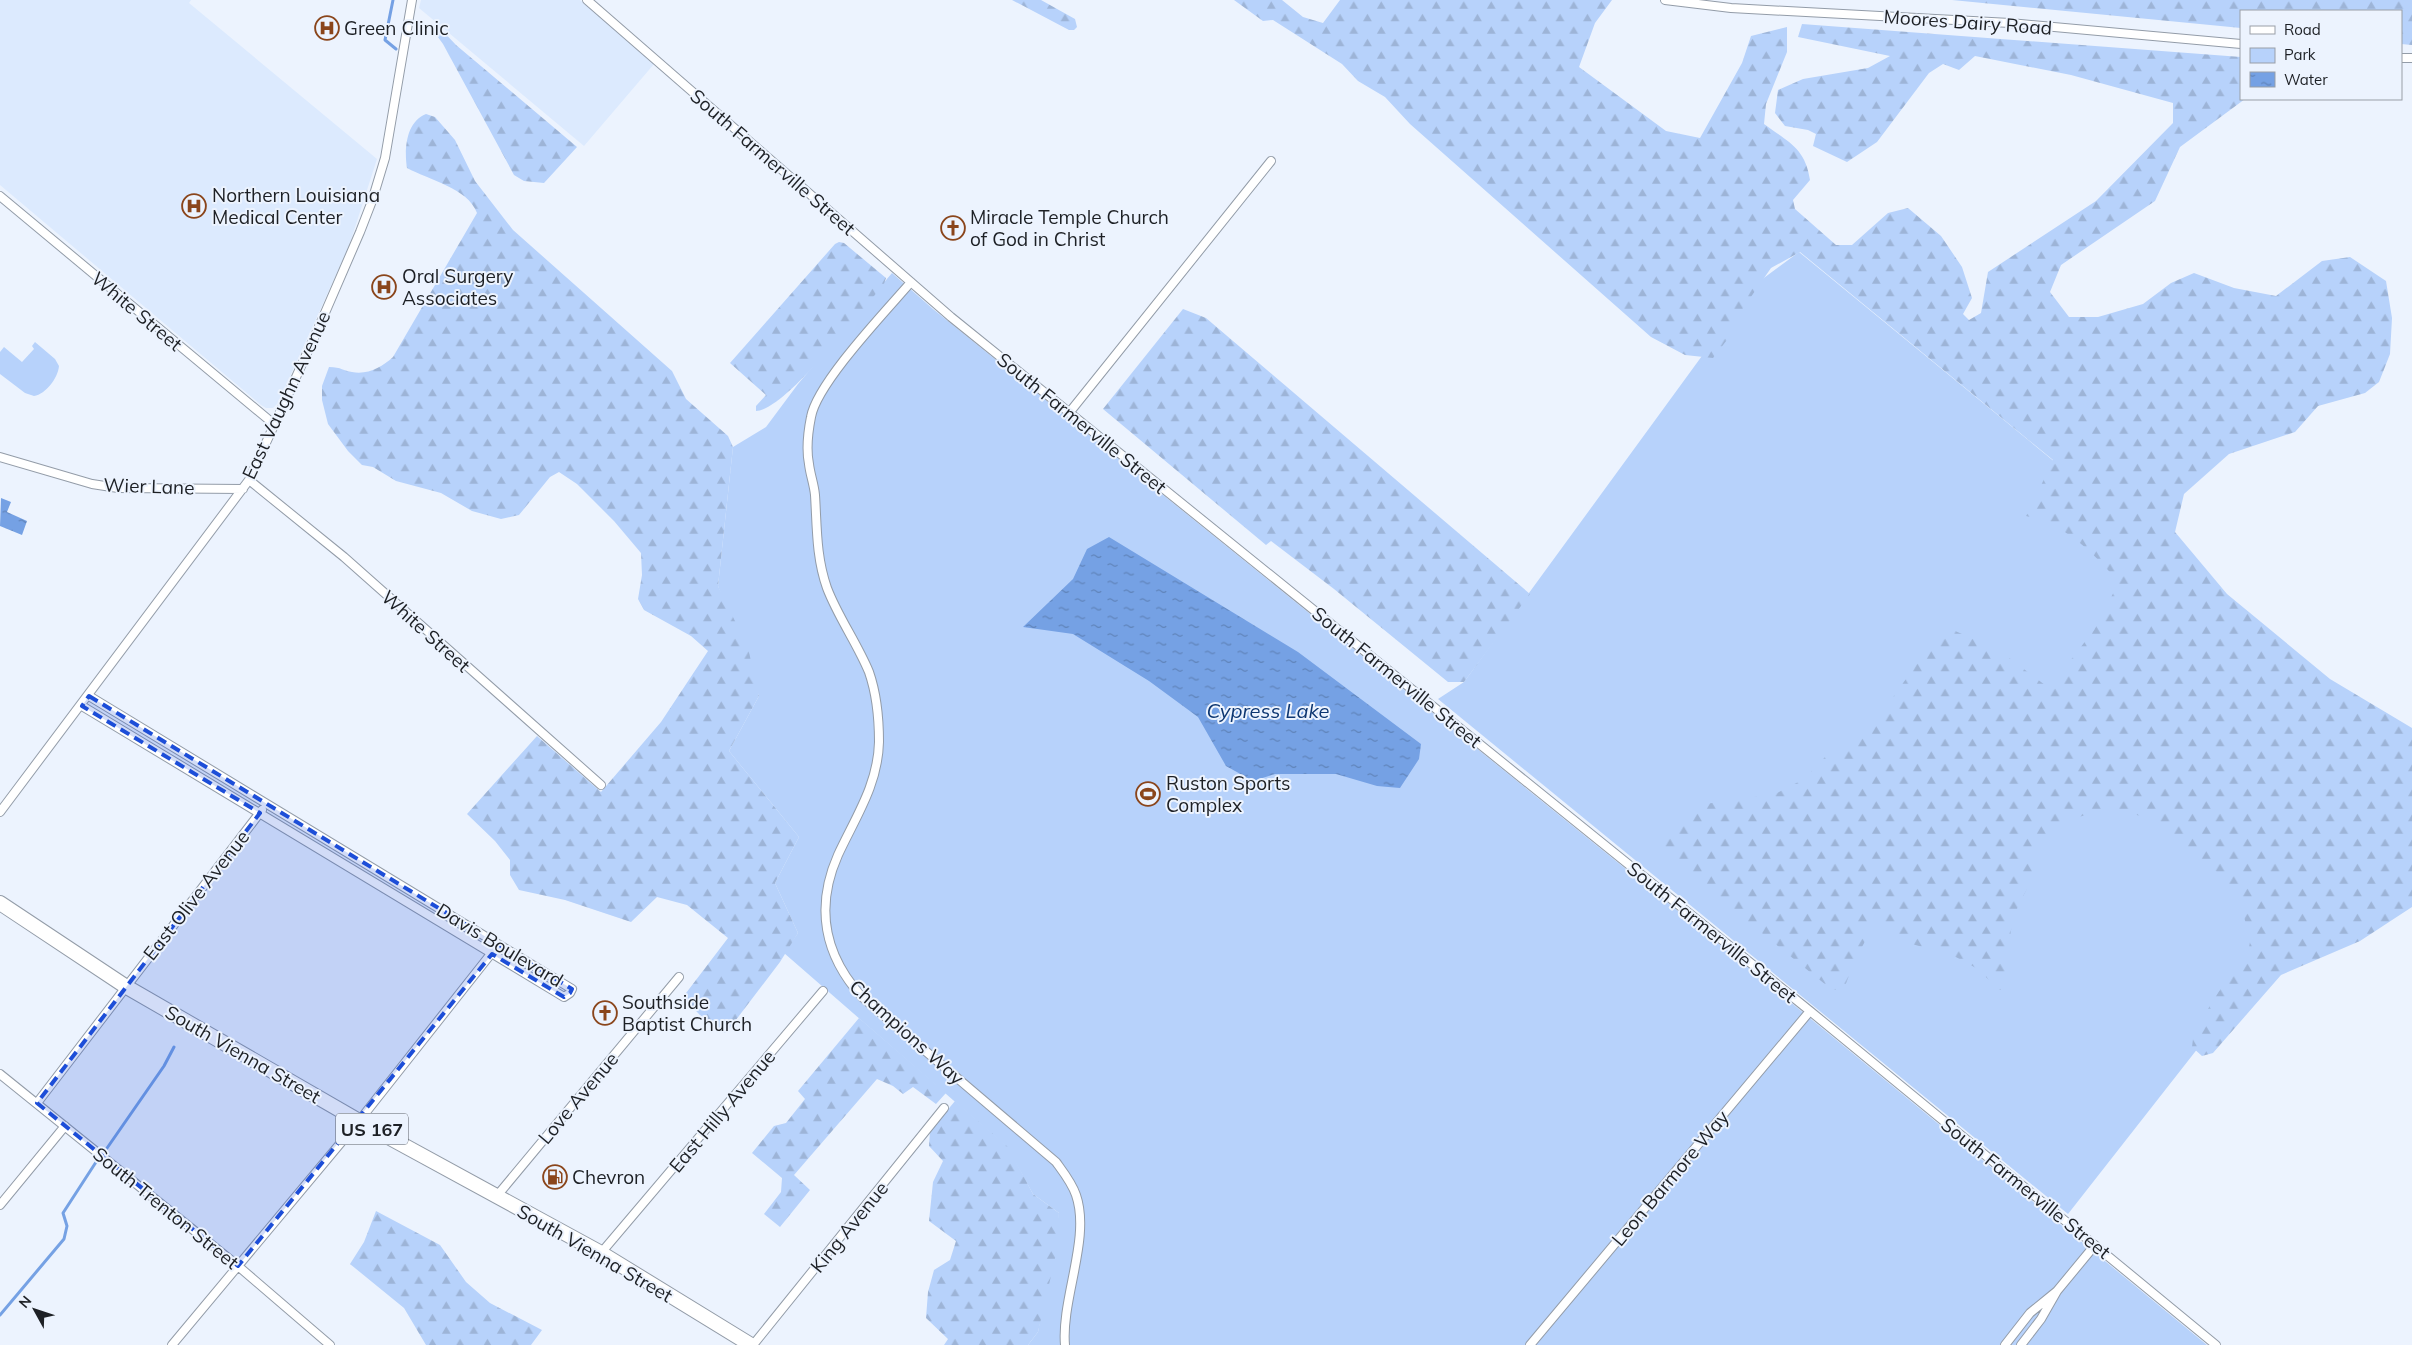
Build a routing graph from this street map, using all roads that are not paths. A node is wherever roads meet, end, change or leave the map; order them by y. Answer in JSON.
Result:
{"nodes":[{"id":1,"x":412,"y":0,"type":"edge"},
{"id":2,"x":587,"y":0,"type":"edge"},
{"id":3,"x":1665,"y":0,"type":"edge"},
{"id":4,"x":2240,"y":44,"type":"edge"},
{"id":5,"x":1271,"y":161,"type":"dead end"},
{"id":6,"x":0,"y":196,"type":"edge"},
{"id":7,"x":911,"y":282,"type":"junction"},
{"id":8,"x":1069,"y":413,"type":"junction"},
{"id":9,"x":275,"y":425,"type":"junction"},
{"id":10,"x":0,"y":457,"type":"edge"},
{"id":11,"x":249,"y":480,"type":"junction"},
{"id":12,"x":242,"y":489,"type":"junction"},
{"id":13,"x":89,"y":696,"type":"junction"},
{"id":14,"x":82,"y":706,"type":"junction"},
{"id":15,"x":601,"y":786,"type":"dead end"},
{"id":16,"x":266,"y":804,"type":"junction"},
{"id":17,"x":0,"y":812,"type":"edge"},
{"id":18,"x":260,"y":812,"type":"junction"},
{"id":19,"x":0,"y":903,"type":"edge"},
{"id":20,"x":498,"y":945,"type":"junction"},
{"id":21,"x":492,"y":954,"type":"junction"},
{"id":22,"x":679,"y":977,"type":"dead end"},
{"id":23,"x":125,"y":986,"type":"junction"},
{"id":24,"x":823,"y":991,"type":"dead end"},
{"id":25,"x":1810,"y":1011,"type":"junction"},
{"id":26,"x":0,"y":1074,"type":"edge"},
{"id":27,"x":36,"y":1103,"type":"junction"},
{"id":28,"x":944,"y":1108,"type":"dead end"},
{"id":29,"x":359,"y":1122,"type":"junction"},
{"id":30,"x":65,"y":1126,"type":"junction"},
{"id":31,"x":496,"y":1197,"type":"junction"},
{"id":32,"x":0,"y":1205,"type":"edge"},
{"id":33,"x":2095,"y":1245,"type":"junction"},
{"id":34,"x":601,"y":1253,"type":"junction"},
{"id":35,"x":238,"y":1266,"type":"junction"},
{"id":36,"x":2057,"y":1291,"type":"junction"},
{"id":37,"x":172,"y":1345,"type":"edge"},
{"id":38,"x":330,"y":1345,"type":"edge"},
{"id":39,"x":752,"y":1345,"type":"edge"},
{"id":40,"x":1064,"y":1345,"type":"edge"},
{"id":41,"x":1530,"y":1345,"type":"edge"},
{"id":42,"x":2005,"y":1345,"type":"edge"},
{"id":43,"x":2021,"y":1345,"type":"edge"},
{"id":44,"x":2216,"y":1345,"type":"edge"}],
"edges":[{"from":1,"to":9,"type":"street","name":"East Vaughn Avenue"},
{"from":2,"to":7,"type":"street","name":"South Farmerville Street"},
{"from":3,"to":4,"type":"street","name":"Moores Dairy Road"},
{"from":5,"to":8,"type":"street"},
{"from":6,"to":9,"type":"street","name":"White Street"},
{"from":7,"to":8,"type":"street","name":"South Farmerville Street"},
{"from":7,"to":40,"type":"street","name":"Champions Way"},
{"from":8,"to":25,"type":"street","name":"South Farmerville Street"},
{"from":9,"to":11,"type":"street","name":"East Vaughn Avenue"},
{"from":10,"to":12,"type":"street","name":"Wier Lane"},
{"from":11,"to":12,"type":"street","name":"East Vaughn Avenue"},
{"from":11,"to":15,"type":"street","name":"White Street"},
{"from":12,"to":13,"type":"street","name":"East Vaughn Avenue"},
{"from":13,"to":14,"type":"street","name":"East Vaughn Avenue"},
{"from":13,"to":16,"type":"street","name":"Davis Boulevard"},
{"from":14,"to":17,"type":"street","name":"East Vaughn Avenue"},
{"from":14,"to":18,"type":"street","name":"Davis Boulevard"},
{"from":16,"to":18,"type":"street","name":"East Olive Avenue"},
{"from":16,"to":20,"type":"street","name":"Davis Boulevard"},
{"from":18,"to":21,"type":"street","name":"Davis Boulevard"},
{"from":18,"to":23,"type":"street","name":"East Olive Avenue"},
{"from":19,"to":23,"type":"highway","name":"South Vienna Street","number":"US 167"},
{"from":20,"to":21,"type":"street"},
{"from":20,"to":21,"type":"street","name":"Davis Boulevard"},
{"from":21,"to":29,"type":"street"},
{"from":22,"to":31,"type":"street","name":"Love Avenue"},
{"from":23,"to":27,"type":"street","name":"East Olive Avenue"},
{"from":23,"to":29,"type":"highway","name":"South Vienna Street","number":"US 167"},
{"from":24,"to":34,"type":"street","name":"East Hilly Avenue"},
{"from":25,"to":33,"type":"street","name":"South Farmerville Street"},
{"from":25,"to":41,"type":"street","name":"Leon Barmore Way"},
{"from":26,"to":27,"type":"street","name":"South Trenton Street"},
{"from":27,"to":30,"type":"street","name":"South Trenton Street"},
{"from":28,"to":39,"type":"street","name":"King Avenue"},
{"from":29,"to":31,"type":"highway","name":"South Vienna Street","number":"US 167"},
{"from":29,"to":35,"type":"street"},
{"from":30,"to":32,"type":"street"},
{"from":30,"to":35,"type":"street","name":"South Trenton Street"},
{"from":31,"to":34,"type":"highway","name":"South Vienna Street","number":"US 167"},
{"from":33,"to":36,"type":"street"},
{"from":33,"to":44,"type":"street","name":"South Farmerville Street"},
{"from":34,"to":39,"type":"highway","name":"South Vienna Street","number":"US 167"},
{"from":35,"to":37,"type":"street"},
{"from":35,"to":38,"type":"street","name":"South Trenton Street"},
{"from":36,"to":42,"type":"street"},
{"from":36,"to":43,"type":"street"}]}
